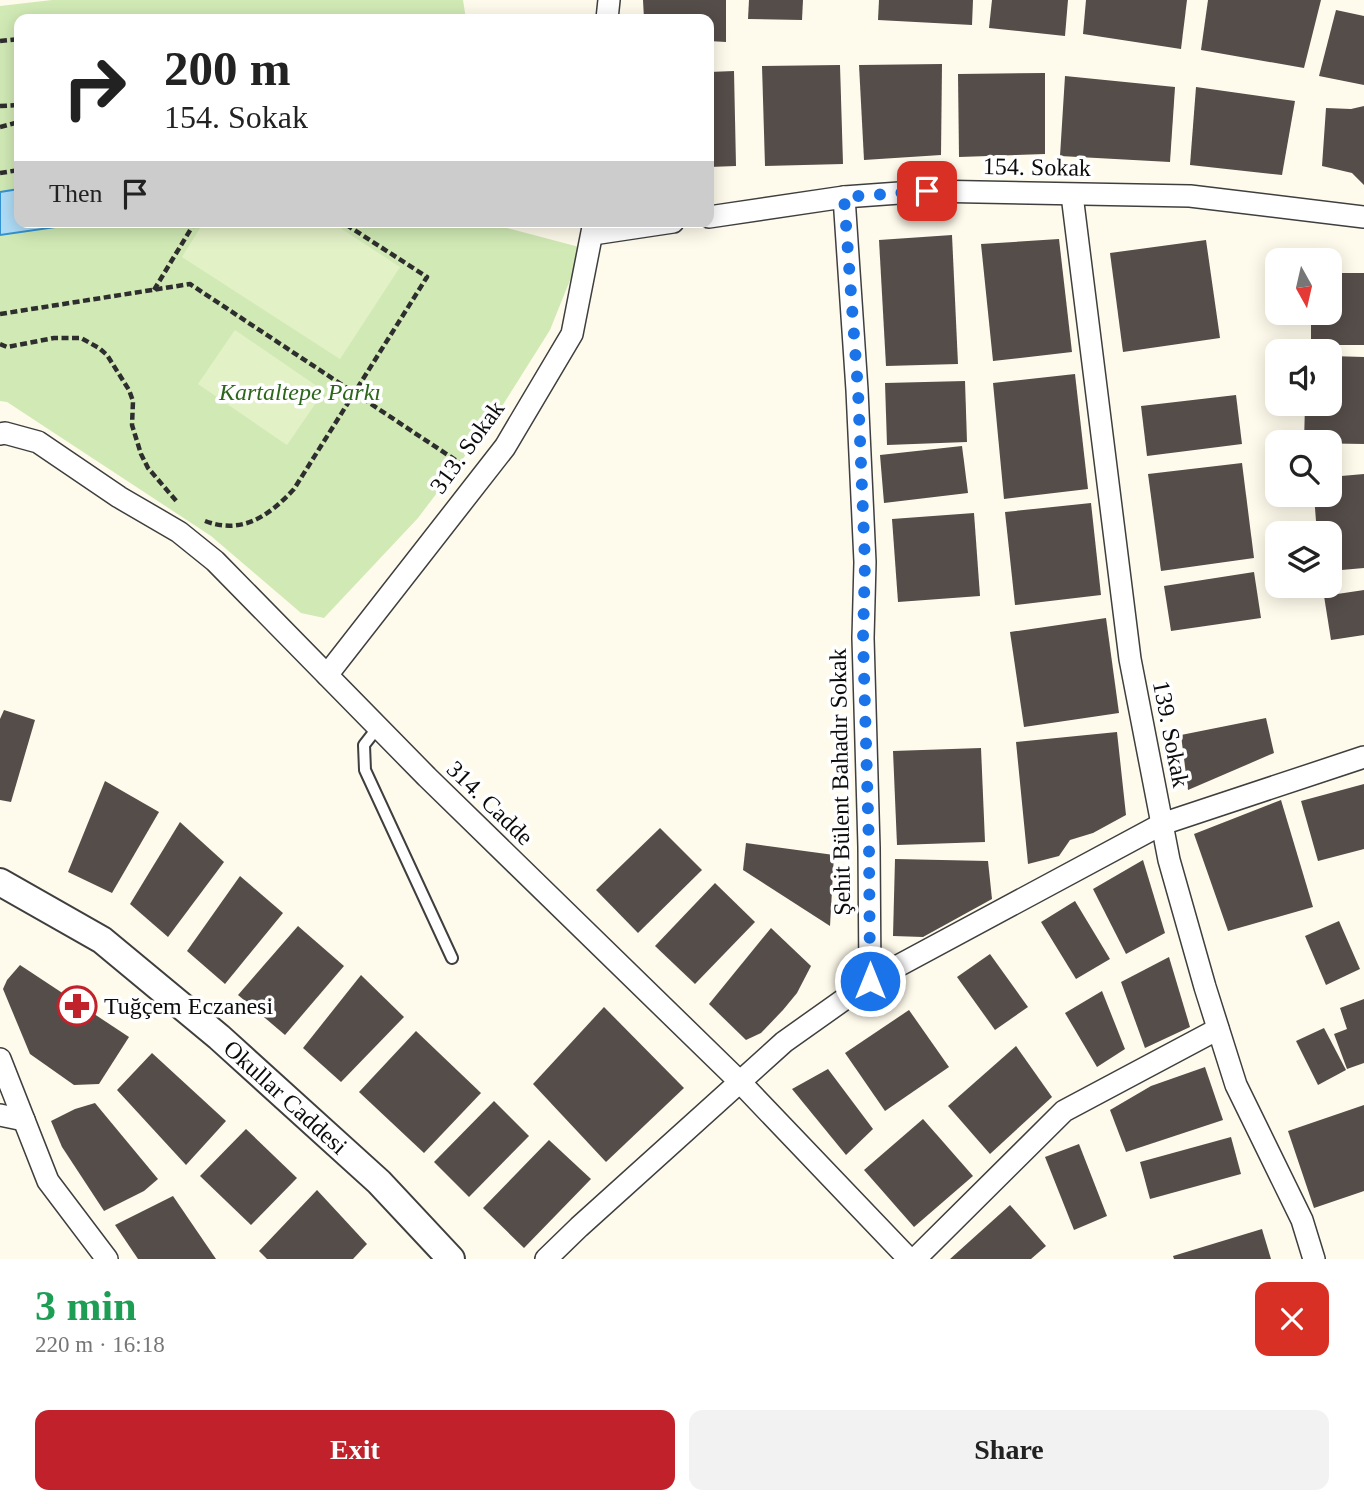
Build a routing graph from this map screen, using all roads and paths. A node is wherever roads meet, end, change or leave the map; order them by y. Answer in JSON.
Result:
{"nodes":[{"id":1,"x":1072,"y":195,"type":"junction"},
{"id":2,"x":844,"y":197,"type":"junction"},
{"id":3,"x":714,"y":216,"type":"edge"},
{"id":4,"x":1364,"y":217,"type":"edge"},
{"id":5,"x":191,"y":228,"type":"edge"},
{"id":6,"x":351,"y":228,"type":"edge"},
{"id":7,"x":594,"y":228,"type":"edge"},
{"id":8,"x":154,"y":290,"type":"junction"},
{"id":9,"x":0,"y":314,"type":"edge"},
{"id":10,"x":0,"y":344,"type":"edge"},
{"id":11,"x":355,"y":394,"type":"junction"},
{"id":12,"x":0,"y":434,"type":"edge"},
{"id":13,"x":481,"y":477,"type":"junction"},
{"id":14,"x":183,"y":508,"type":"dead end"},
{"id":15,"x":199,"y":520,"type":"dead end"},
{"id":16,"x":327,"y":675,"type":"junction"},
{"id":17,"x":378,"y":727,"type":"junction"},
{"id":18,"x":1364,"y":757,"type":"edge"},
{"id":19,"x":1162,"y":824,"type":"junction"},
{"id":20,"x":0,"y":882,"type":"edge"},
{"id":21,"x":452,"y":958,"type":"dead end"},
{"id":22,"x":870,"y":981,"type":"junction"},
{"id":23,"x":1218,"y":1029,"type":"junction"},
{"id":24,"x":0,"y":1059,"type":"edge"},
{"id":25,"x":739,"y":1081,"type":"junction"},
{"id":26,"x":0,"y":1115,"type":"edge"},
{"id":27,"x":24,"y":1120,"type":"junction"},
{"id":28,"x":107,"y":1259,"type":"edge"},
{"id":29,"x":451,"y":1259,"type":"edge"},
{"id":30,"x":546,"y":1259,"type":"edge"},
{"id":31,"x":909,"y":1259,"type":"edge"},
{"id":32,"x":915,"y":1259,"type":"edge"},
{"id":33,"x":1314,"y":1259,"type":"edge"}],
"edges":[{"from":1,"to":2,"type":"street","name":"154. Sokak"},
{"from":1,"to":4,"type":"street","name":"154. Sokak"},
{"from":1,"to":19,"type":"street","name":"139. Sokak"},
{"from":2,"to":3,"type":"street","name":"154. Sokak"},
{"from":2,"to":22,"type":"street","name":"Şehit Bülent Bahadır Sokak"},
{"from":5,"to":8,"type":"path"},
{"from":6,"to":11,"type":"path"},
{"from":7,"to":13,"type":"street","name":"313. Sokak"},
{"from":8,"to":9,"type":"path"},
{"from":8,"to":11,"type":"path"},
{"from":10,"to":14,"type":"path"},
{"from":11,"to":13,"type":"path"},
{"from":11,"to":15,"type":"path"},
{"from":12,"to":16,"type":"street","name":"314. Cadde"},
{"from":13,"to":16,"type":"street","name":"313. Sokak"},
{"from":16,"to":17,"type":"street","name":"314. Cadde"},
{"from":17,"to":21,"type":"lane"},
{"from":17,"to":25,"type":"street","name":"314. Cadde"},
{"from":18,"to":19,"type":"street"},
{"from":19,"to":22,"type":"street"},
{"from":19,"to":23,"type":"street","name":"139. Sokak"},
{"from":20,"to":29,"type":"street","name":"Okullar Caddesi"},
{"from":22,"to":25,"type":"street"},
{"from":23,"to":32,"type":"street"},
{"from":23,"to":33,"type":"street","name":"139. Sokak"},
{"from":24,"to":27,"type":"street"},
{"from":25,"to":30,"type":"street"},
{"from":25,"to":31,"type":"street","name":"314. Cadde"},
{"from":26,"to":27,"type":"street"},
{"from":27,"to":28,"type":"street"}]}
